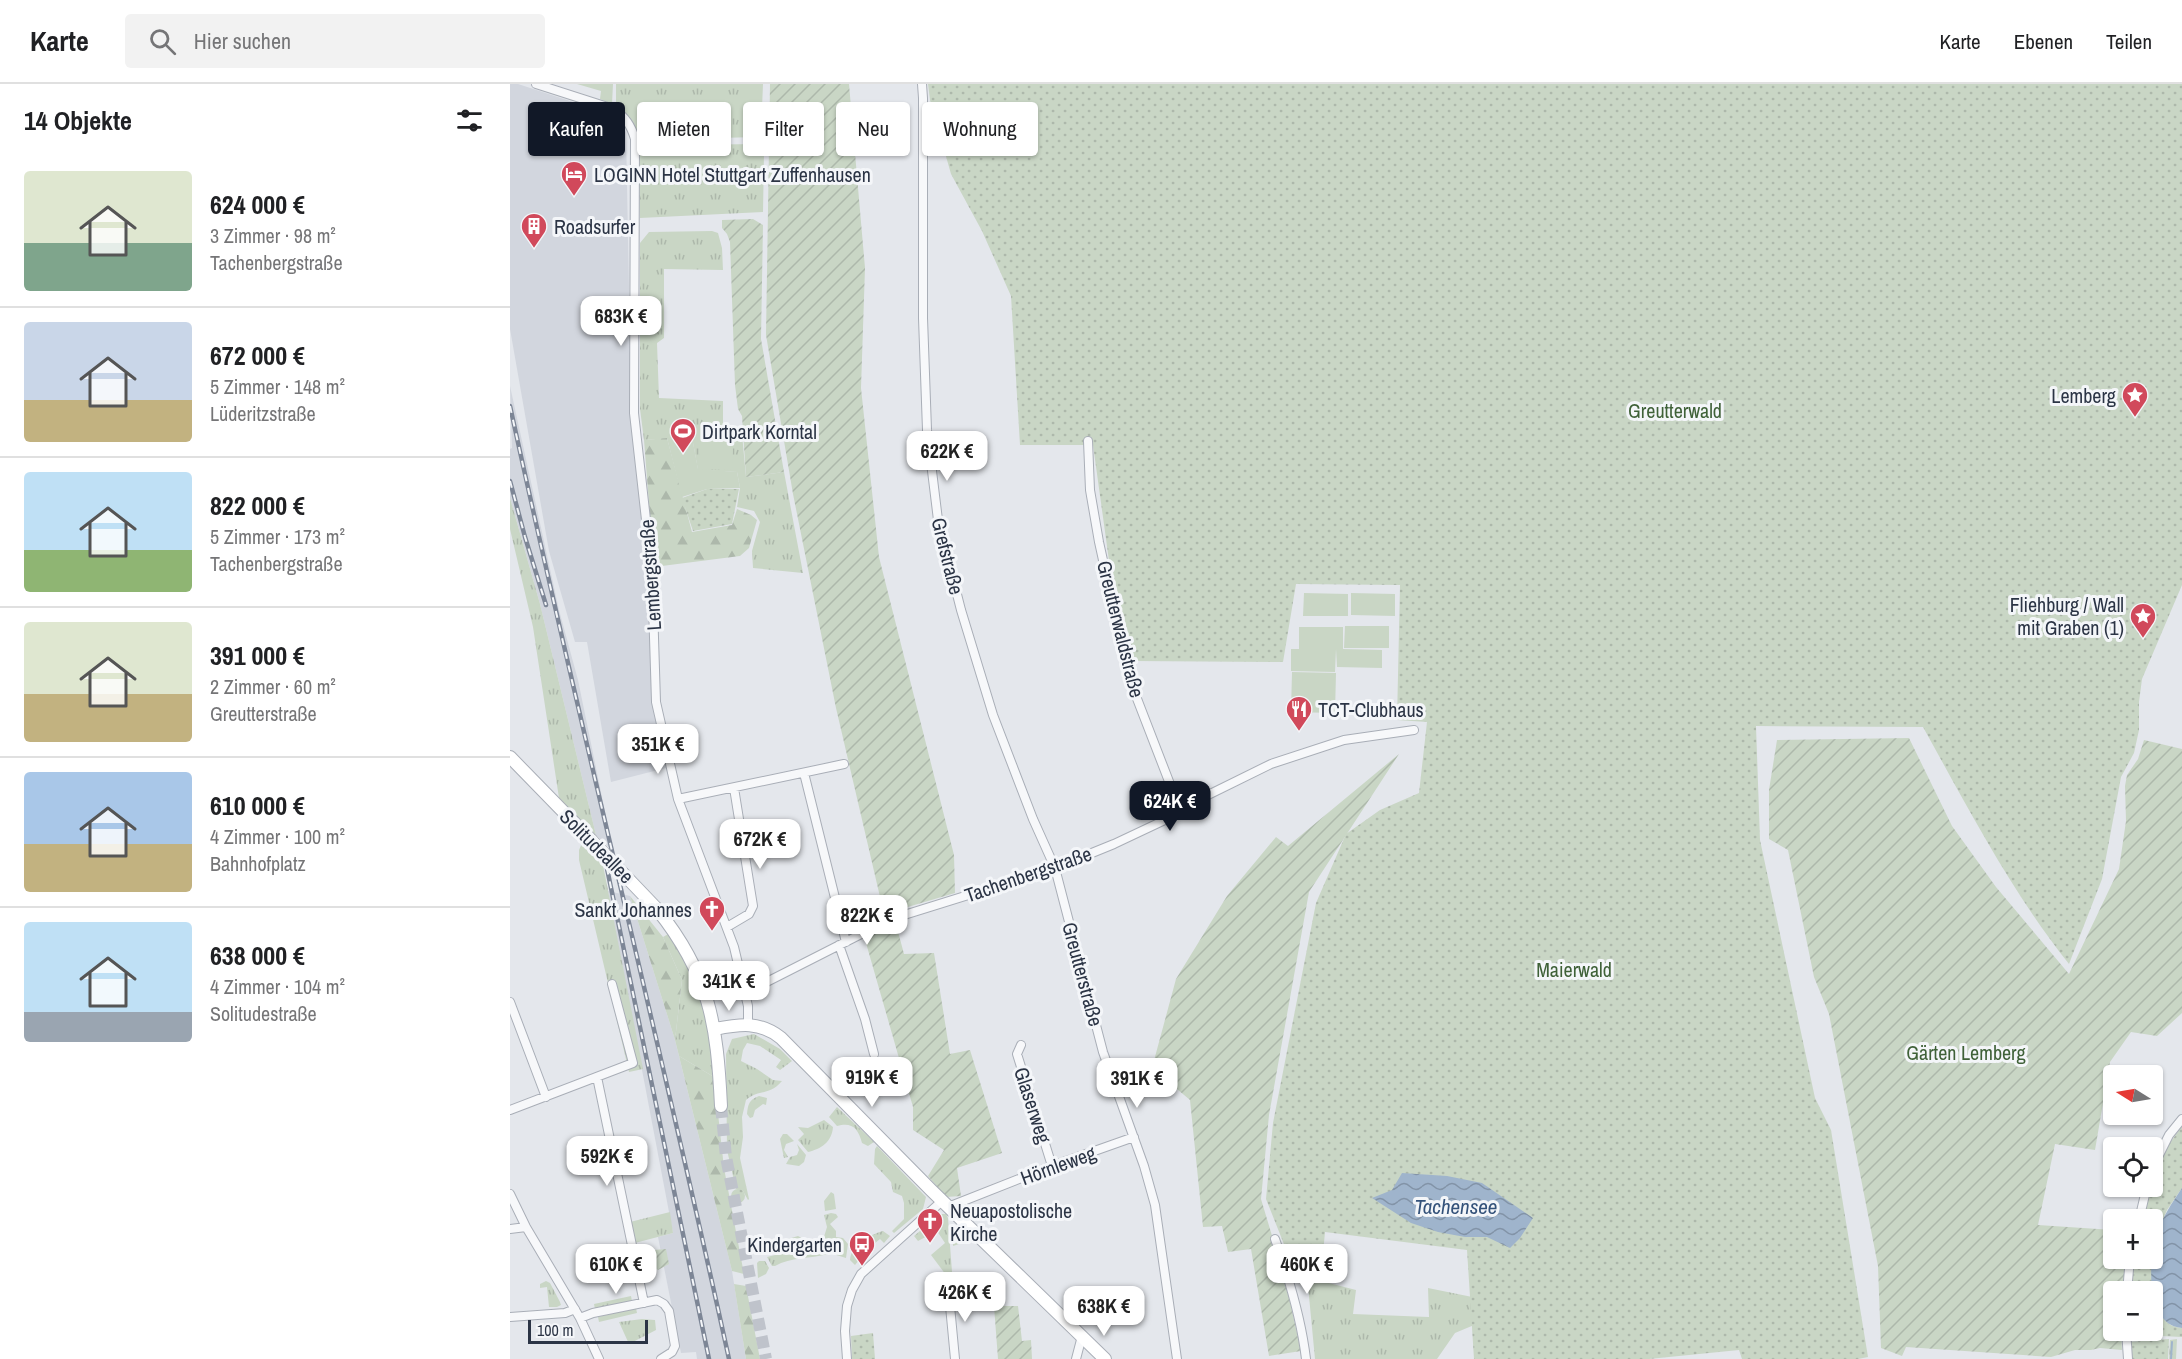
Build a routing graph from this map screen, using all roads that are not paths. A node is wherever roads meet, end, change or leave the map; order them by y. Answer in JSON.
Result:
{"nodes":[{"id":1,"x":536,"y":84,"type":"edge"},
{"id":2,"x":922,"y":84,"type":"edge"},
{"id":3,"x":1088,"y":441,"type":"dead end"},
{"id":4,"x":1414,"y":730,"type":"dead end"},
{"id":5,"x":510,"y":757,"type":"edge"},
{"id":6,"x":844,"y":764,"type":"dead end"},
{"id":7,"x":804,"y":773,"type":"junction"},
{"id":8,"x":734,"y":788,"type":"junction"},
{"id":9,"x":678,"y":799,"type":"junction"},
{"id":10,"x":1184,"y":809,"type":"junction"},
{"id":11,"x":1055,"y":868,"type":"junction"},
{"id":12,"x":727,"y":927,"type":"junction"},
{"id":13,"x":843,"y":943,"type":"junction"},
{"id":14,"x":612,"y":984,"type":"dead end"},
{"id":15,"x":745,"y":993,"type":"junction"},
{"id":16,"x":510,"y":1002,"type":"edge"},
{"id":17,"x":748,"y":1025,"type":"junction"},
{"id":18,"x":715,"y":1029,"type":"junction"},
{"id":19,"x":1021,"y":1045,"type":"dead end"},
{"id":20,"x":874,"y":1054,"type":"dead end"},
{"id":21,"x":597,"y":1077,"type":"junction"},
{"id":22,"x":546,"y":1097,"type":"junction"},
{"id":23,"x":721,"y":1106,"type":"tunnel mouth"},
{"id":24,"x":510,"y":1110,"type":"edge"},
{"id":25,"x":2182,"y":1119,"type":"edge"},
{"id":26,"x":1134,"y":1137,"type":"junction"},
{"id":27,"x":2163,"y":1147,"type":"edge"},
{"id":28,"x":1052,"y":1166,"type":"junction"},
{"id":29,"x":510,"y":1194,"type":"edge"},
{"id":30,"x":945,"y":1204,"type":"junction"},
{"id":31,"x":526,"y":1227,"type":"junction"},
{"id":32,"x":510,"y":1229,"type":"edge"},
{"id":33,"x":1275,"y":1239,"type":"dead end"},
{"id":34,"x":945,"y":1295,"type":"dead end"},
{"id":35,"x":644,"y":1303,"type":"junction"},
{"id":36,"x":575,"y":1309,"type":"junction"},
{"id":37,"x":510,"y":1317,"type":"edge"},
{"id":38,"x":580,"y":1318,"type":"junction"},
{"id":39,"x":1082,"y":1336,"type":"junction"},
{"id":40,"x":2127,"y":1341,"type":"edge"},
{"id":41,"x":599,"y":1359,"type":"edge"},
{"id":42,"x":661,"y":1359,"type":"edge"},
{"id":43,"x":847,"y":1359,"type":"edge"},
{"id":44,"x":955,"y":1359,"type":"edge"},
{"id":45,"x":1076,"y":1359,"type":"edge"},
{"id":46,"x":1105,"y":1359,"type":"edge"},
{"id":47,"x":1177,"y":1359,"type":"edge"},
{"id":48,"x":1306,"y":1359,"type":"edge"},
{"id":49,"x":2128,"y":1359,"type":"edge"}],
"edges":[{"from":1,"to":9,"type":"street","name":"Lembergstraße"},
{"from":2,"to":11,"type":"street","name":"Grefstraße"},
{"from":3,"to":10,"type":"street","name":"Greutterwaldstraße"},
{"from":4,"to":10,"type":"street","name":"Tachenbergstraße"},
{"from":5,"to":18,"type":"main road","name":"Solitudeallee","bridge":true},
{"from":6,"to":7,"type":"street"},
{"from":7,"to":8,"type":"street"},
{"from":7,"to":13,"type":"street"},
{"from":8,"to":9,"type":"street"},
{"from":8,"to":12,"type":"street"},
{"from":9,"to":12,"type":"street","name":"Lembergstraße"},
{"from":10,"to":11,"type":"street","name":"Tachenbergstraße"},
{"from":11,"to":13,"type":"street","name":"Tachenbergstraße"},
{"from":11,"to":26,"type":"street","name":"Greutterstraße"},
{"from":12,"to":15,"type":"street","name":"Lembergstraße"},
{"from":13,"to":15,"type":"street","name":"Tachenbergstraße"},
{"from":13,"to":20,"type":"street"},
{"from":14,"to":21,"type":"street"},
{"from":15,"to":17,"type":"street","name":"Lembergstraße"},
{"from":16,"to":22,"type":"street"},
{"from":17,"to":18,"type":"main road"},
{"from":17,"to":30,"type":"main road"},
{"from":18,"to":23,"type":"main road","name":"Solitudeallee"},
{"from":19,"to":28,"type":"street","name":"Glaserweg"},
{"from":21,"to":22,"type":"street"},
{"from":21,"to":35,"type":"street"},
{"from":22,"to":24,"type":"street"},
{"from":25,"to":27,"type":"street"},
{"from":26,"to":28,"type":"street","name":"Hörnleweg"},
{"from":26,"to":47,"type":"street","name":"Greutterstraße"},
{"from":28,"to":30,"type":"street","name":"Hörnleweg"},
{"from":29,"to":31,"type":"street"},
{"from":30,"to":39,"type":"main road"},
{"from":30,"to":43,"type":"street"},
{"from":31,"to":32,"type":"street"},
{"from":31,"to":36,"type":"street"},
{"from":33,"to":48,"type":"street"},
{"from":34,"to":44,"type":"street"},
{"from":35,"to":38,"type":"street"},
{"from":35,"to":42,"type":"street"},
{"from":36,"to":37,"type":"street"},
{"from":36,"to":38,"type":"street"},
{"from":38,"to":41,"type":"street"},
{"from":39,"to":45,"type":"street"},
{"from":39,"to":46,"type":"main road"},
{"from":40,"to":49,"type":"street"}]}
